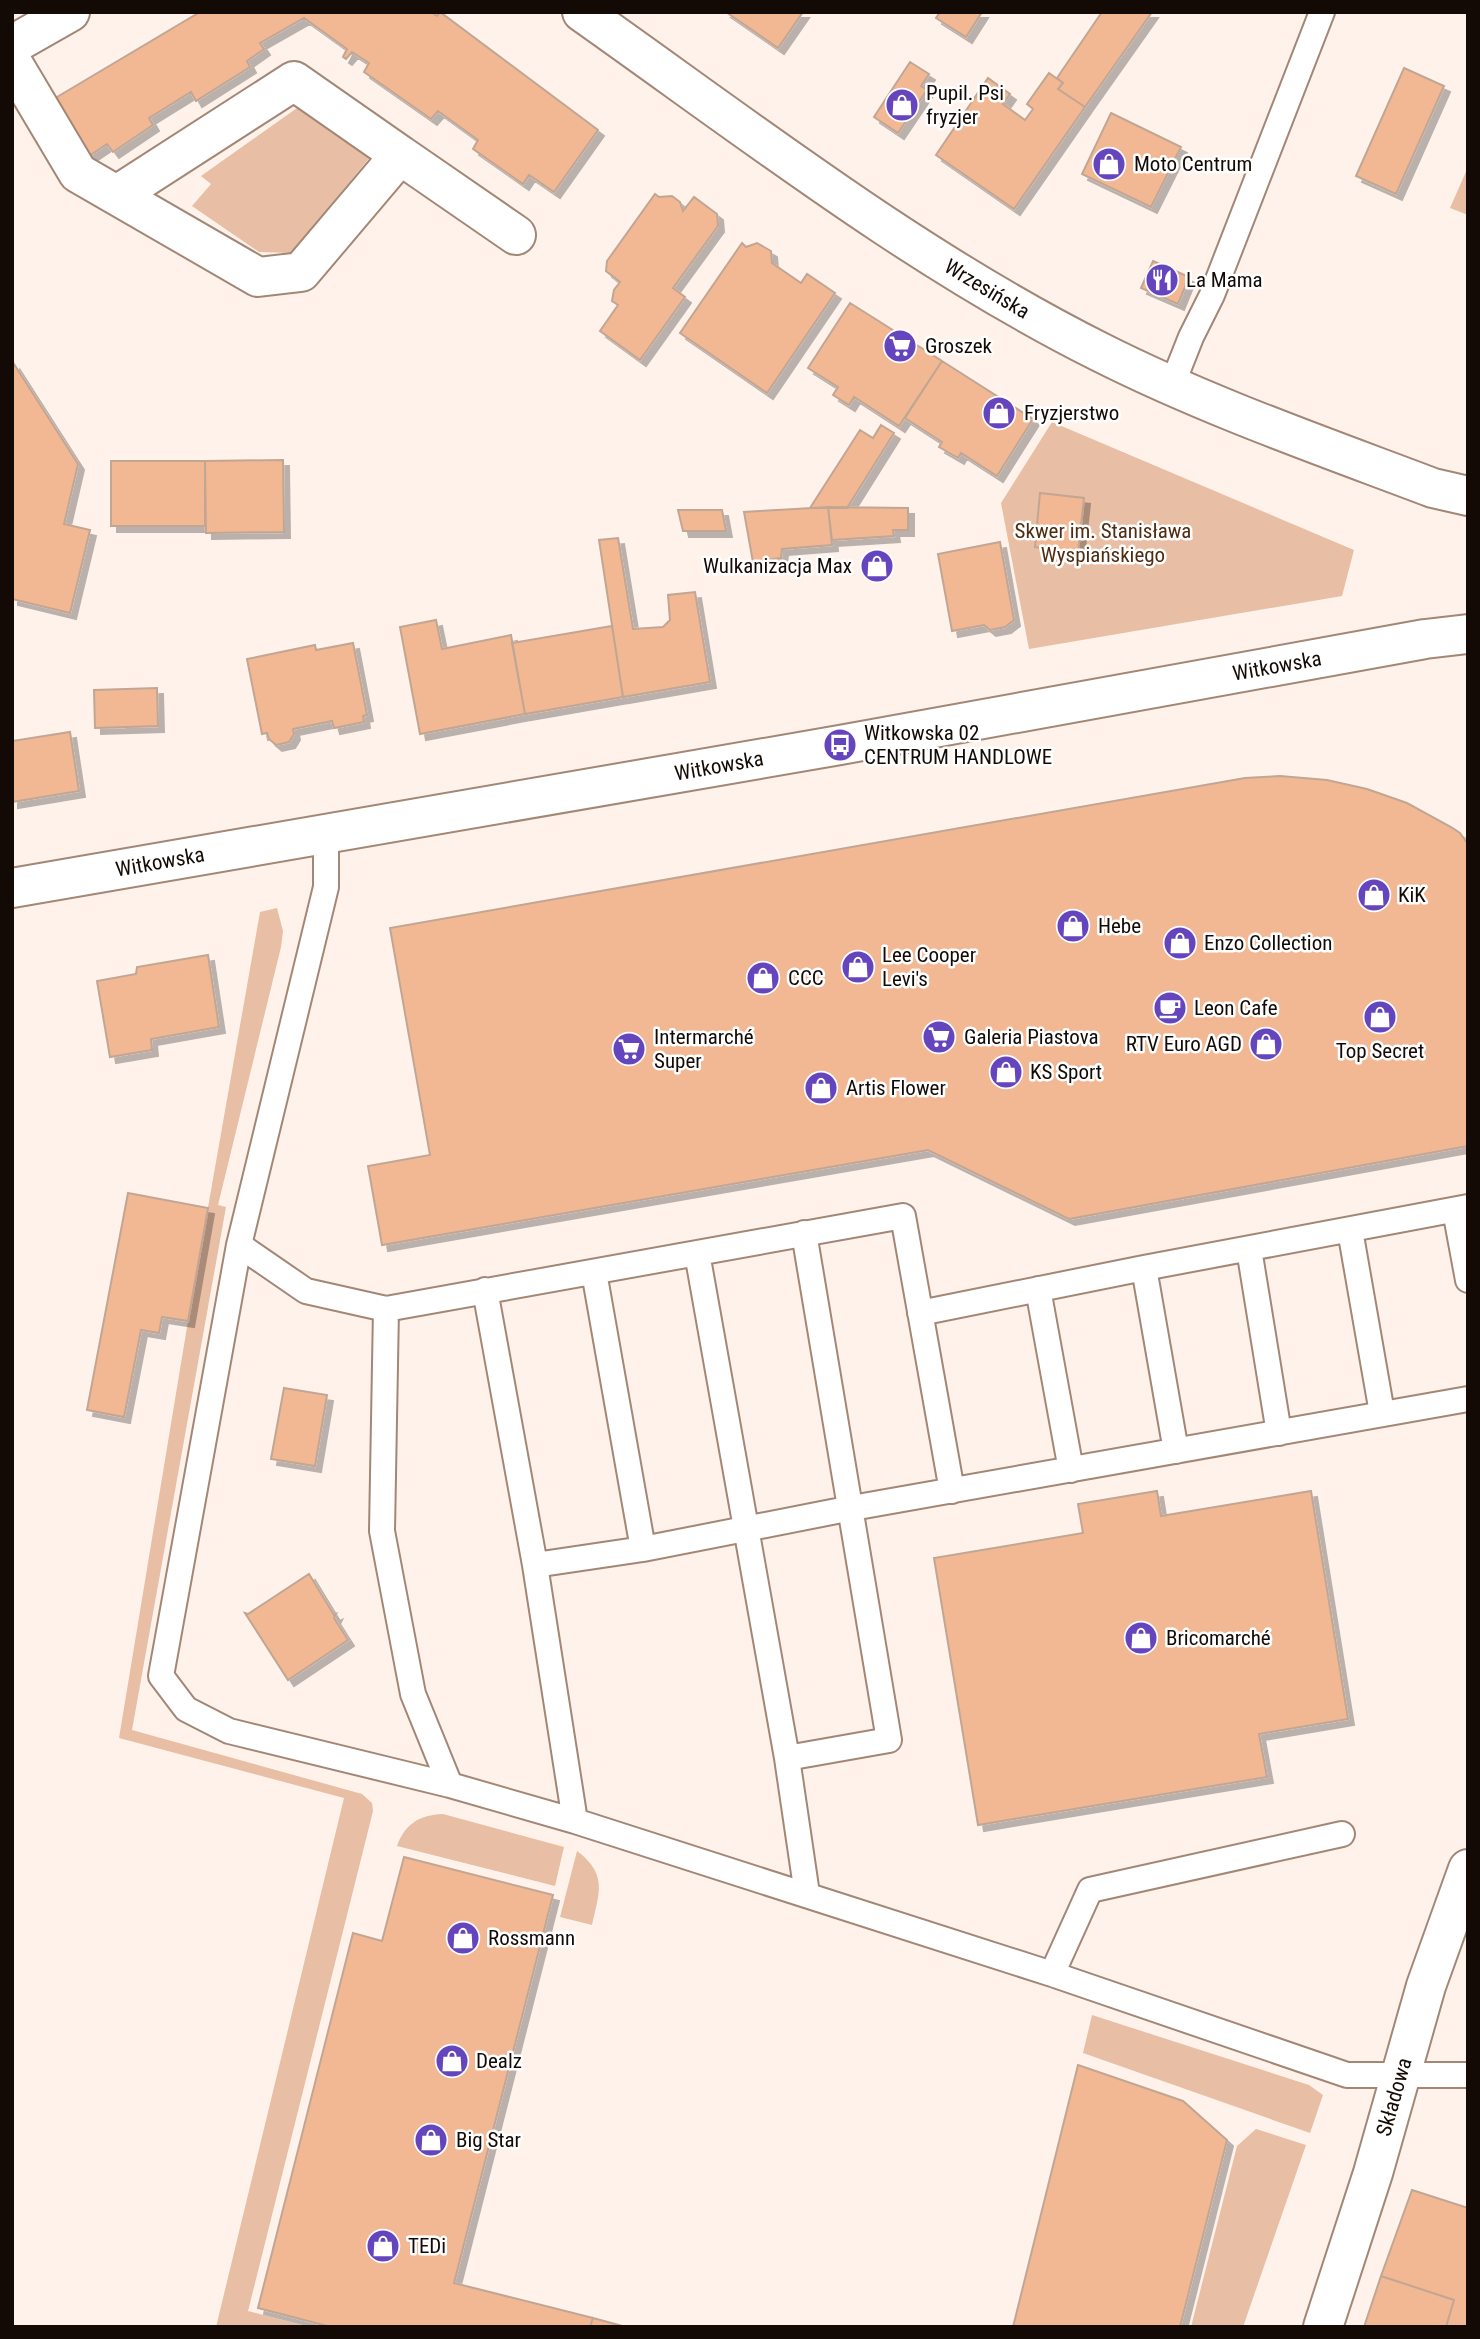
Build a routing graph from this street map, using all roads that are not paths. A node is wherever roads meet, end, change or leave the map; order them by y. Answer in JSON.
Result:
{"nodes":[{"id":1,"x":69,"y":12,"type":"edge"},
{"id":2,"x":582,"y":12,"type":"edge"},
{"id":3,"x":1322,"y":12,"type":"edge"},
{"id":4,"x":12,"y":45,"type":"edge"},
{"id":5,"x":12,"y":62,"type":"edge"},
{"id":6,"x":400,"y":155,"type":"junction"},
{"id":7,"x":117,"y":195,"type":"junction"},
{"id":8,"x":516,"y":235,"type":"dead end"},
{"id":9,"x":1172,"y":385,"type":"junction"},
{"id":10,"x":1451,"y":492,"type":"edge"},
{"id":11,"x":1468,"y":513,"type":"edge"},
{"id":12,"x":1468,"y":613,"type":"edge"},
{"id":13,"x":1468,"y":634,"type":"edge"},
{"id":14,"x":1425,"y":639,"type":"junction"},
{"id":15,"x":326,"y":833,"type":"junction"},
{"id":16,"x":12,"y":888,"type":"edge"},
{"id":17,"x":1461,"y":1209,"type":"edge"},
{"id":18,"x":1350,"y":1230,"type":"junction"},
{"id":19,"x":804,"y":1233,"type":"junction"},
{"id":20,"x":239,"y":1245,"type":"junction"},
{"id":21,"x":1249,"y":1249,"type":"junction"},
{"id":22,"x":697,"y":1253,"type":"junction"},
{"id":23,"x":1144,"y":1268,"type":"junction"},
{"id":24,"x":594,"y":1272,"type":"junction"},
{"id":25,"x":1468,"y":1280,"type":"edge"},
{"id":26,"x":1038,"y":1289,"type":"junction"},
{"id":27,"x":485,"y":1290,"type":"junction"},
{"id":28,"x":386,"y":1309,"type":"junction"},
{"id":29,"x":920,"y":1313,"type":"junction"},
{"id":30,"x":1468,"y":1399,"type":"edge"},
{"id":31,"x":1382,"y":1413,"type":"junction"},
{"id":32,"x":1279,"y":1433,"type":"junction"},
{"id":33,"x":1177,"y":1451,"type":"junction"},
{"id":34,"x":1071,"y":1470,"type":"junction"},
{"id":35,"x":952,"y":1491,"type":"junction"},
{"id":36,"x":852,"y":1508,"type":"junction"},
{"id":37,"x":747,"y":1530,"type":"junction"},
{"id":38,"x":643,"y":1549,"type":"junction"},
{"id":39,"x":535,"y":1564,"type":"junction"},
{"id":40,"x":787,"y":1758,"type":"junction"},
{"id":41,"x":450,"y":1785,"type":"junction"},
{"id":42,"x":575,"y":1821,"type":"junction"},
{"id":43,"x":1342,"y":1834,"type":"dead end"},
{"id":44,"x":1468,"y":1869,"type":"edge"},
{"id":45,"x":807,"y":1895,"type":"junction"},
{"id":46,"x":1052,"y":1974,"type":"junction"},
{"id":47,"x":1468,"y":2075,"type":"edge"},
{"id":48,"x":1400,"y":2076,"type":"junction"},
{"id":49,"x":1323,"y":2327,"type":"edge"}],
"edges":[{"from":1,"to":4,"type":"street"},
{"from":2,"to":9,"type":"street","name":"Wrzesińska"},
{"from":3,"to":9,"type":"lane"},
{"from":5,"to":7,"type":"street"},
{"from":6,"to":7,"type":"street"},
{"from":6,"to":7,"type":"street"},
{"from":6,"to":8,"type":"street"},
{"from":9,"to":10,"type":"street","name":"Wrzesińska"},
{"from":10,"to":11,"type":"street","name":"Wrzesińska"},
{"from":12,"to":14,"type":"street","name":"Witkowska"},
{"from":13,"to":14,"type":"street","name":"Witkowska"},
{"from":14,"to":15,"type":"street","name":"Witkowska"},
{"from":15,"to":16,"type":"street","name":"Witkowska"},
{"from":15,"to":20,"type":"lane"},
{"from":17,"to":18,"type":"lane"},
{"from":17,"to":25,"type":"lane"},
{"from":18,"to":21,"type":"lane"},
{"from":18,"to":31,"type":"lane"},
{"from":19,"to":22,"type":"lane"},
{"from":19,"to":29,"type":"lane"},
{"from":19,"to":36,"type":"lane"},
{"from":20,"to":28,"type":"lane"},
{"from":20,"to":41,"type":"lane"},
{"from":21,"to":23,"type":"lane"},
{"from":21,"to":32,"type":"lane"},
{"from":22,"to":24,"type":"lane"},
{"from":22,"to":37,"type":"lane"},
{"from":23,"to":26,"type":"lane"},
{"from":23,"to":33,"type":"lane"},
{"from":24,"to":27,"type":"lane"},
{"from":24,"to":38,"type":"lane"},
{"from":26,"to":29,"type":"lane"},
{"from":26,"to":34,"type":"lane"},
{"from":27,"to":28,"type":"lane"},
{"from":27,"to":39,"type":"lane"},
{"from":28,"to":41,"type":"lane"},
{"from":29,"to":35,"type":"lane"},
{"from":30,"to":31,"type":"lane"},
{"from":31,"to":32,"type":"lane"},
{"from":32,"to":33,"type":"lane"},
{"from":33,"to":34,"type":"lane"},
{"from":34,"to":35,"type":"lane"},
{"from":35,"to":36,"type":"lane"},
{"from":36,"to":37,"type":"lane"},
{"from":36,"to":40,"type":"lane"},
{"from":37,"to":38,"type":"lane"},
{"from":37,"to":40,"type":"lane"},
{"from":38,"to":39,"type":"lane"},
{"from":39,"to":42,"type":"lane"},
{"from":40,"to":45,"type":"lane"},
{"from":41,"to":42,"type":"lane"},
{"from":42,"to":45,"type":"lane"},
{"from":43,"to":46,"type":"lane"},
{"from":44,"to":48,"type":"street","name":"Składowa"},
{"from":45,"to":46,"type":"lane"},
{"from":46,"to":48,"type":"lane"},
{"from":47,"to":48,"type":"lane"},
{"from":48,"to":49,"type":"street","name":"Składowa"}]}
